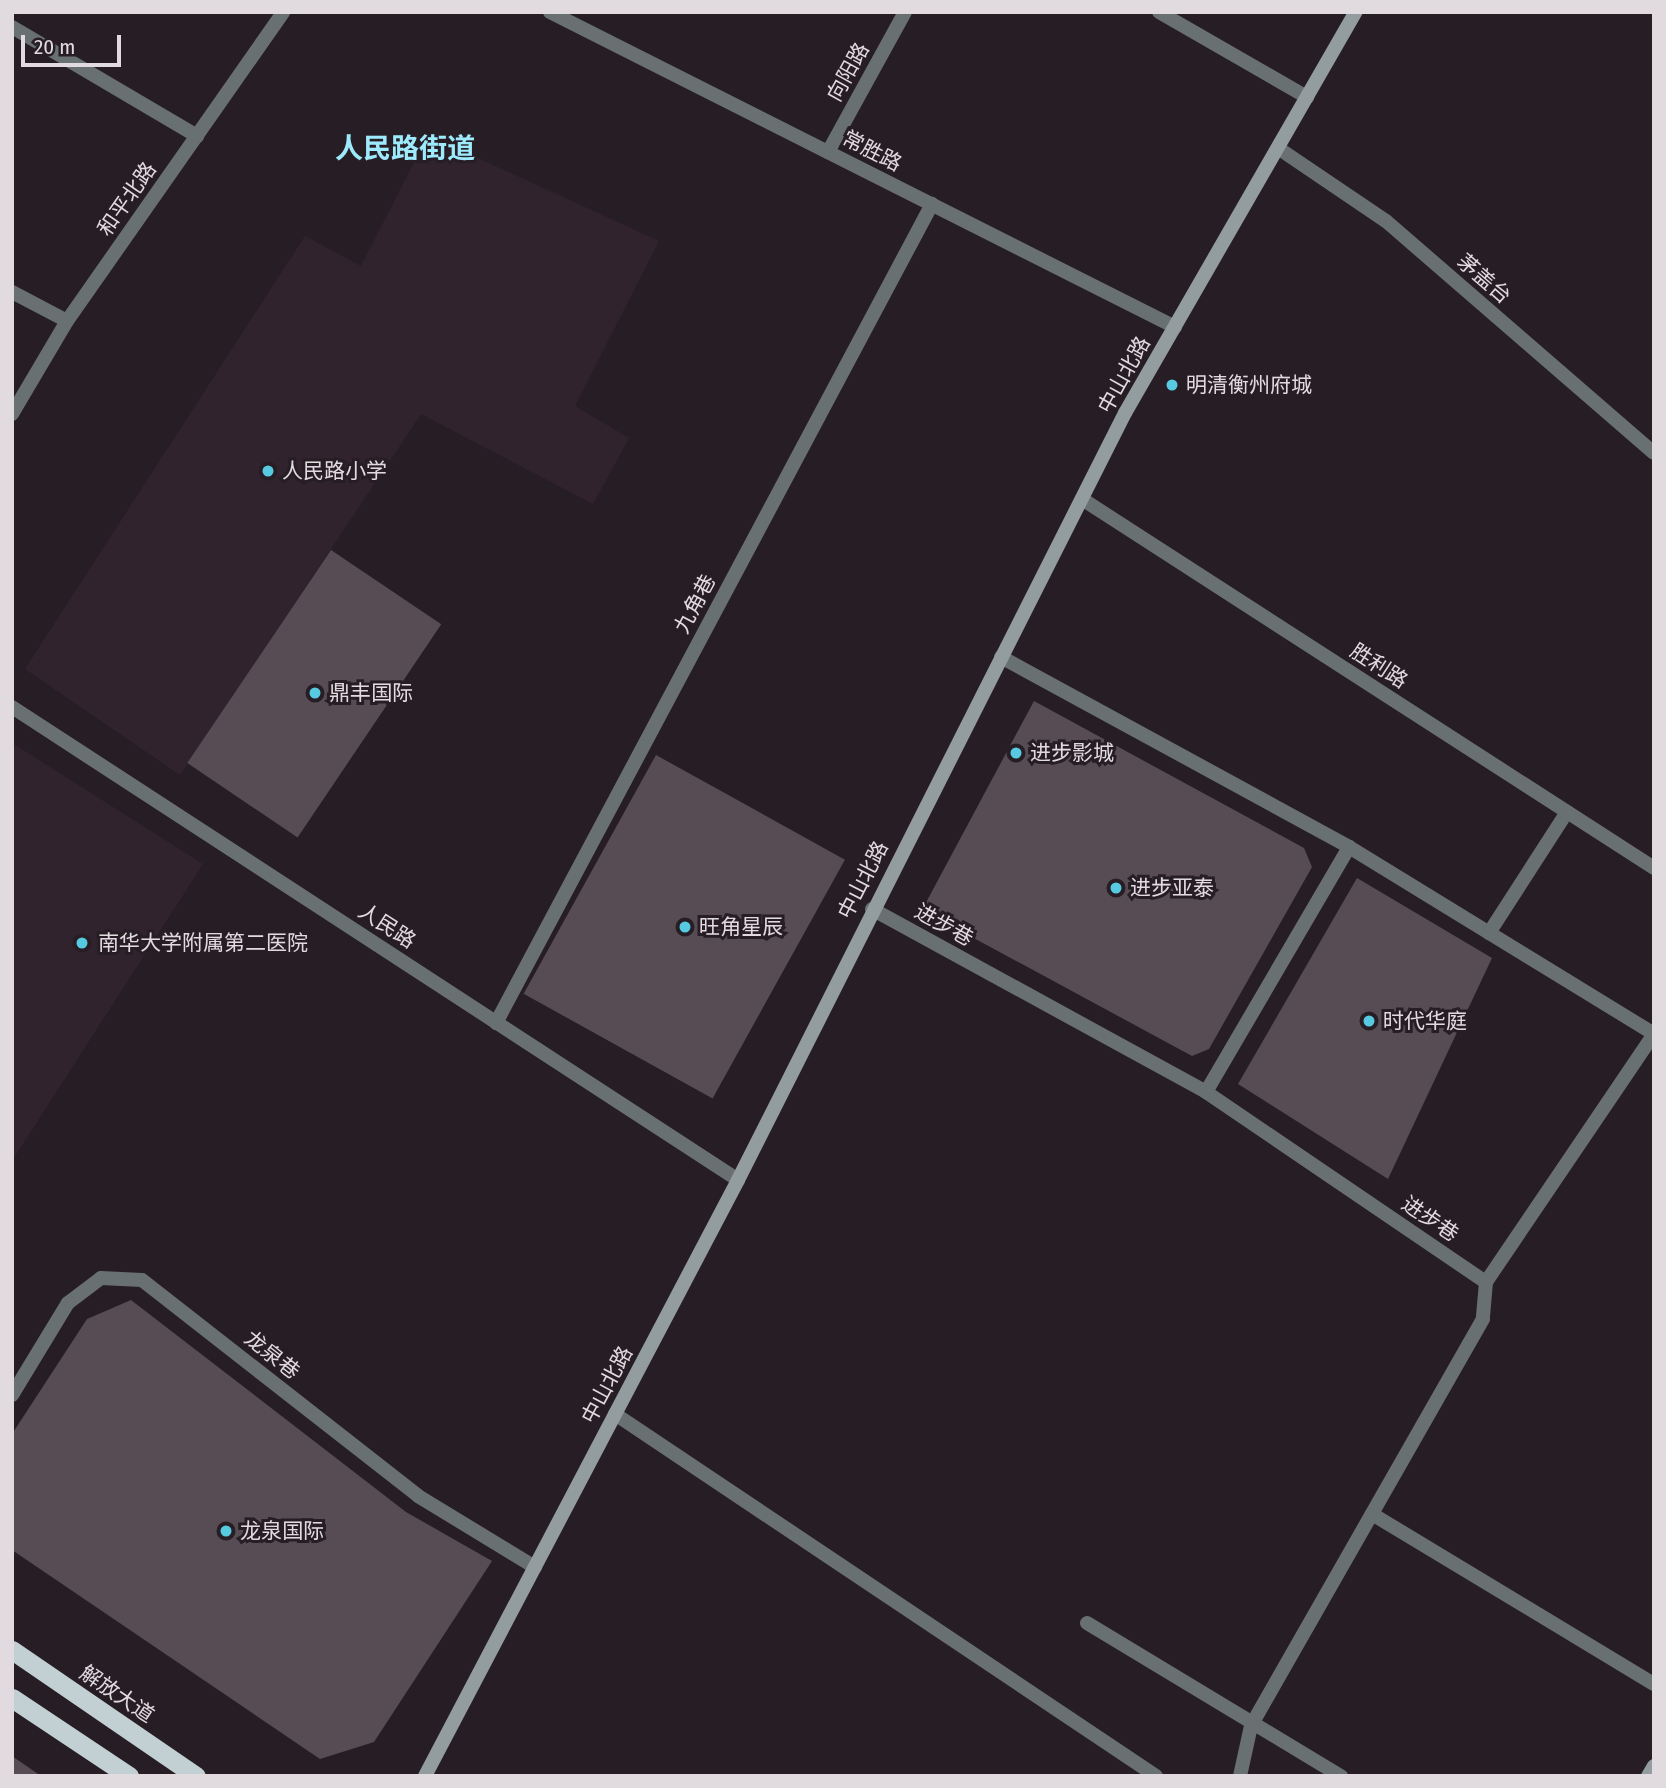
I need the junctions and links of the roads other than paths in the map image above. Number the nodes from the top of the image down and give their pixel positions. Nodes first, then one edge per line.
1 (283, 12) edge
2 (550, 12) edge
3 (905, 12) edge
4 (1159, 12) edge
5 (1356, 12) edge
6 (12, 27) edge
7 (1307, 97) junction
8 (197, 136) junction
9 (1278, 148) junction
10 (828, 152) junction
11 (932, 204) junction
12 (12, 292) edge
13 (67, 321) junction
14 (1175, 327) junction
15 (12, 414) edge
16 (1654, 453) edge
17 (1082, 499) junction
18 (1001, 657) junction
19 (12, 707) edge
20 (1567, 812) junction
21 (1349, 847) junction
22 (1654, 868) edge
23 (872, 909) junction
24 (1489, 933) junction
25 (496, 1023) junction
26 (1654, 1034) edge
27 (1206, 1092) junction
28 (738, 1180) junction
29 (1486, 1282) junction
30 (12, 1395) edge
31 (615, 1414) junction
32 (1372, 1514) junction
33 (535, 1567) junction
34 (1087, 1623) dead end
35 (12, 1650) edge
36 (1654, 1684) edge
37 (12, 1698) edge
38 (1251, 1726) junction
39 (1654, 1766) edge
40 (129, 1776) edge
41 (196, 1776) edge
42 (425, 1776) edge
43 (1156, 1776) edge
44 (1240, 1776) edge
45 (1341, 1776) edge
46 (1648, 1776) edge

1 - 8 street, 和平北路
2 - 10 street, 常胜路
3 - 10 street, 向阳路
4 - 7 street
5 - 7 main road, 中山北路
6 - 8 street
7 - 9 main road, 中山北路
8 - 13 street, 和平北路
9 - 14 main road, 中山北路
9 - 16 street, 茅盖台
10 - 11 street, 常胜路
11 - 14 street, 常胜路
11 - 25 street, 九角巷
12 - 13 street
13 - 15 street, 和平北路
14 - 17 main road, 中山北路
17 - 18 main road, 中山北路
17 - 20 street, 胜利路
18 - 21 street
18 - 23 main road, 中山北路
19 - 25 street, 人民路
20 - 22 street, 胜利路
20 - 24 street
21 - 24 street
21 - 27 street
23 - 27 street, 进步巷
23 - 28 main road, 中山北路
24 - 26 street
25 - 28 street, 人民路
26 - 29 street
27 - 29 street, 进步巷
28 - 31 main road, 中山北路
29 - 32 street
30 - 33 street, 龙泉巷
31 - 33 main road, 中山北路
31 - 43 street
32 - 36 street
32 - 38 street
33 - 42 main road, 中山北路
34 - 38 street
35 - 41 highway, 解放大道
37 - 40 highway
38 - 44 street
38 - 45 street
39 - 46 main road

